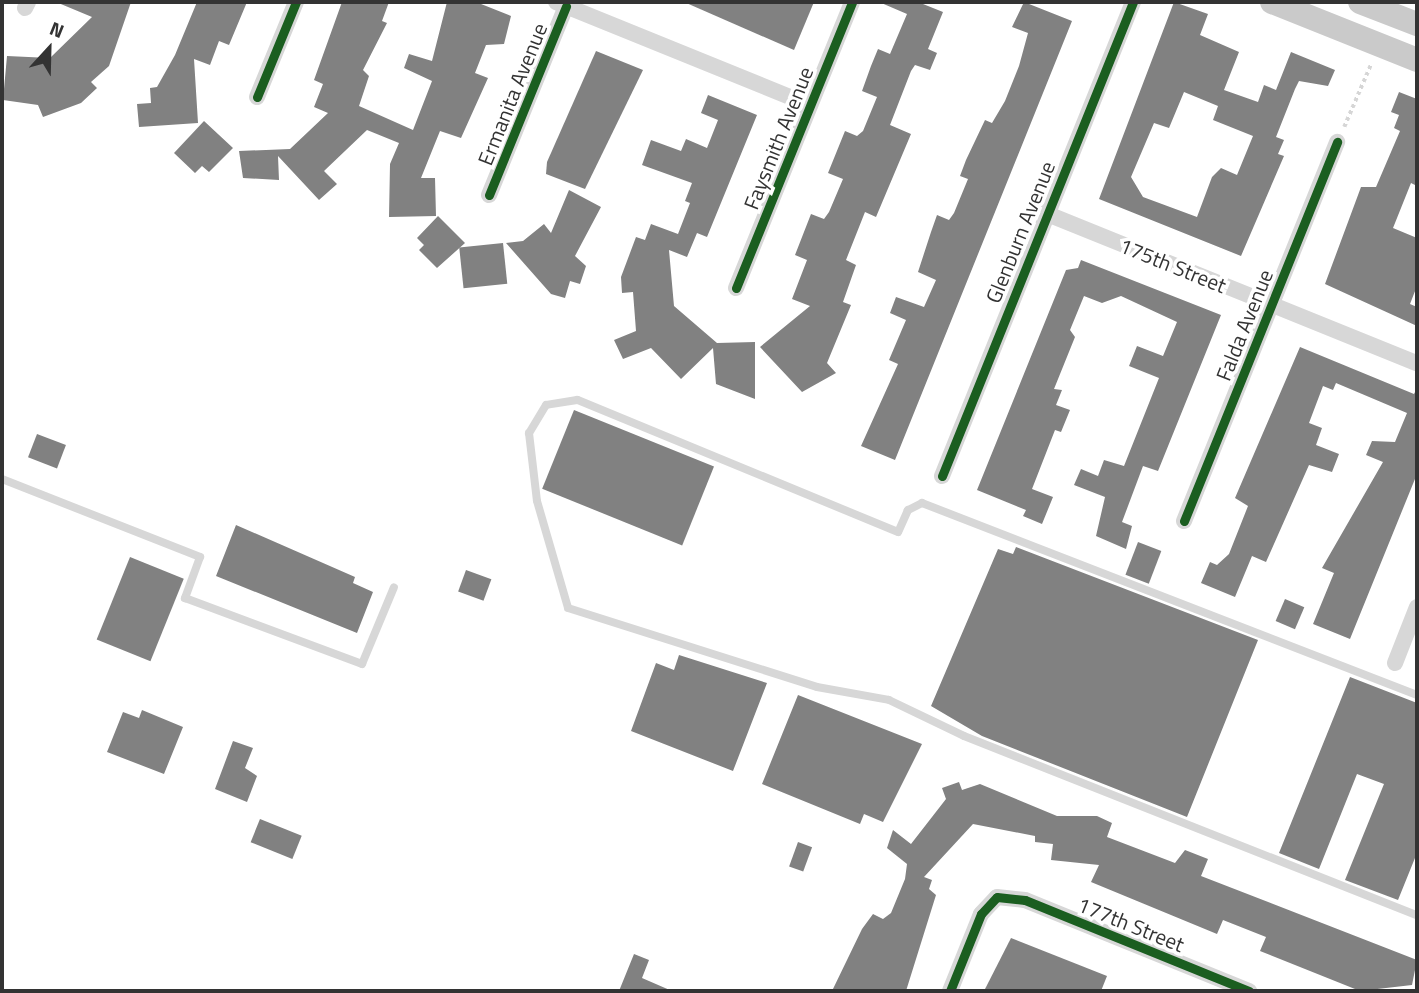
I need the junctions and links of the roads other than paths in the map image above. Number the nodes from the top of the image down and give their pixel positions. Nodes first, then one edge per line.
1 (296, 2) edge
2 (852, 2) edge
3 (1133, 2) edge
4 (1272, 2) edge
5 (1360, 2) edge
6 (561, 4) edge
7 (1395, 8) edge
8 (1417, 24) edge
9 (1417, 60) edge
10 (257, 97) dead end
11 (810, 105) junction
12 (1337, 142) road end
13 (489, 195) dead end
14 (1045, 214) junction
15 (736, 288) dead end
16 (1271, 304) junction
17 (1417, 363) edge
18 (942, 476) dead end
19 (2, 479) edge
20 (1184, 521) dead end
21 (394, 587) dead end
22 (1417, 607) edge
23 (1395, 663) dead end
24 (1417, 695) edge
25 (1417, 915) edge
26 (950, 991) edge
27 (1249, 991) edge

1 - 10 street
2 - 11 street, Faysmith Avenue
3 - 14 street, Glenburn Avenue
4 - 9 main road
5 - 7 main road
6 - 11 street
6 - 13 street, Ermanita Avenue
7 - 8 main road
11 - 15 street, Faysmith Avenue
12 - 16 street, Falda Avenue
14 - 16 street, 175th Street
14 - 18 street, Glenburn Avenue
16 - 17 street, 175th Street
16 - 20 street, Falda Avenue
19 - 21 lane
22 - 23 street
24 - 25 lane
26 - 27 street, 177th Street

